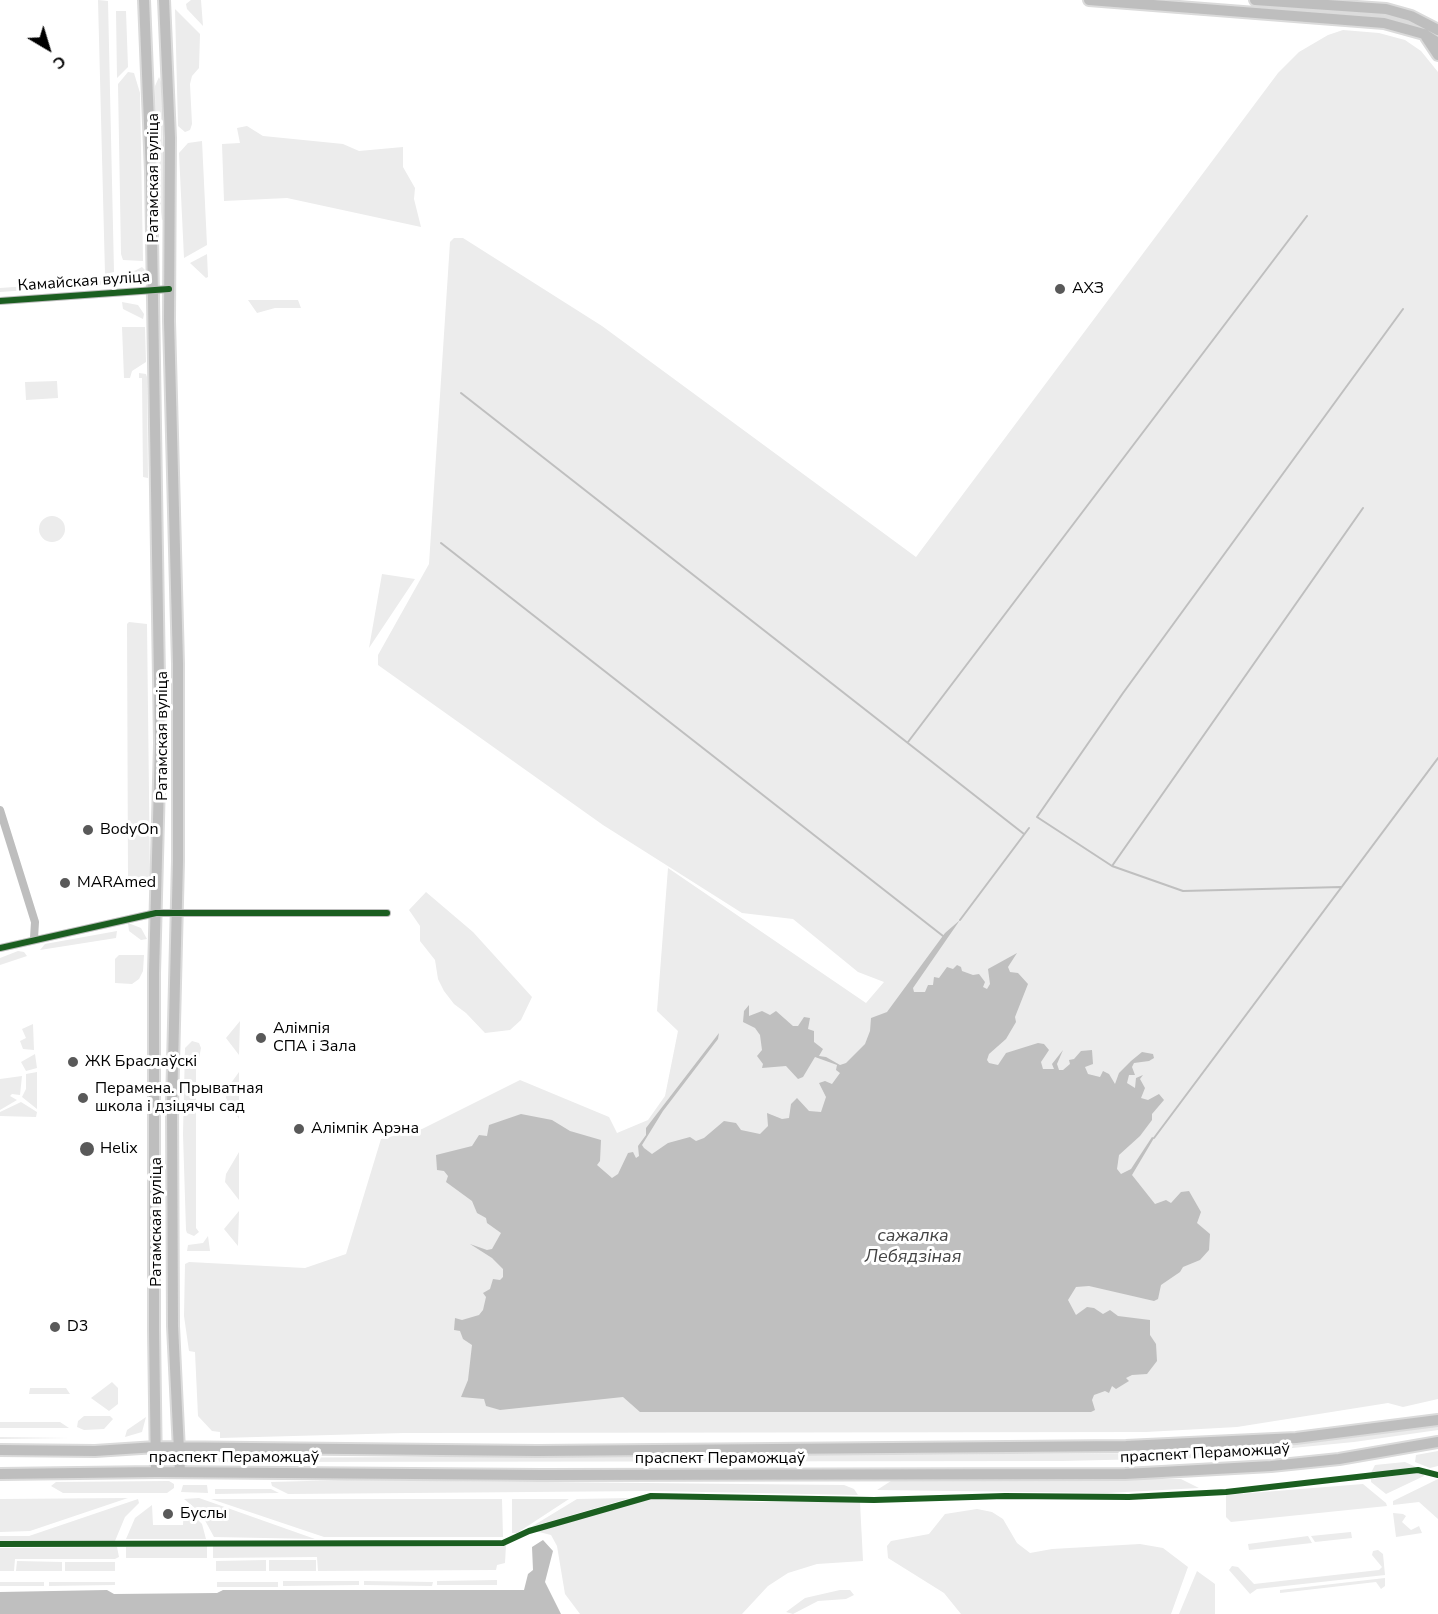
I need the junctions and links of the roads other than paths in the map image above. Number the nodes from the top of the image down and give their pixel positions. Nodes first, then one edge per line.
1 (144, 0) edge
2 (164, 0) edge
3 (1089, 0) edge
4 (1255, 0) edge
5 (1272, 1) edge
6 (1438, 30) edge
7 (1424, 34) junction
8 (1438, 43) edge
9 (1438, 54) edge
10 (169, 289) junction
11 (152, 290) junction
12 (0, 301) edge
13 (0, 810) edge
14 (156, 913) junction
15 (176, 913) junction
16 (387, 913) dead end
17 (34, 938) junction
18 (0, 948) edge
19 (1438, 1420) edge
20 (1438, 1442) edge
21 (156, 1447) junction
22 (179, 1447) junction
23 (0, 1450) edge
24 (156, 1472) junction
25 (180, 1472) junction
26 (0, 1474) edge

1 - 11 main road, Ратамская вуліца
2 - 10 main road, Ратамская вуліца
3 - 7 main road
4 - 5 main road
5 - 6 main road
7 - 8 main road
7 - 9 main road
10 - 11 street, Камайская вуліца
10 - 15 main road, Ратамская вуліца
11 - 12 street, Камайская вуліца
11 - 14 main road, Ратамская вуліца
13 - 17 street
14 - 15 street
14 - 17 street
14 - 21 main road, Ратамская вуліца
15 - 16 street
15 - 22 main road, Ратамская вуліца
17 - 18 street
19 - 22 main road, праспект Пераможцаў
20 - 25 main road, праспект Пераможцаў
21 - 22 main road, праспект Пераможцаў
21 - 23 main road, праспект Пераможцаў
21 - 24 main road, Ратамская вуліца
22 - 25 main road, Ратамская вуліца
24 - 25 main road, праспект Пераможцаў
24 - 26 main road, праспект Пераможцаў

